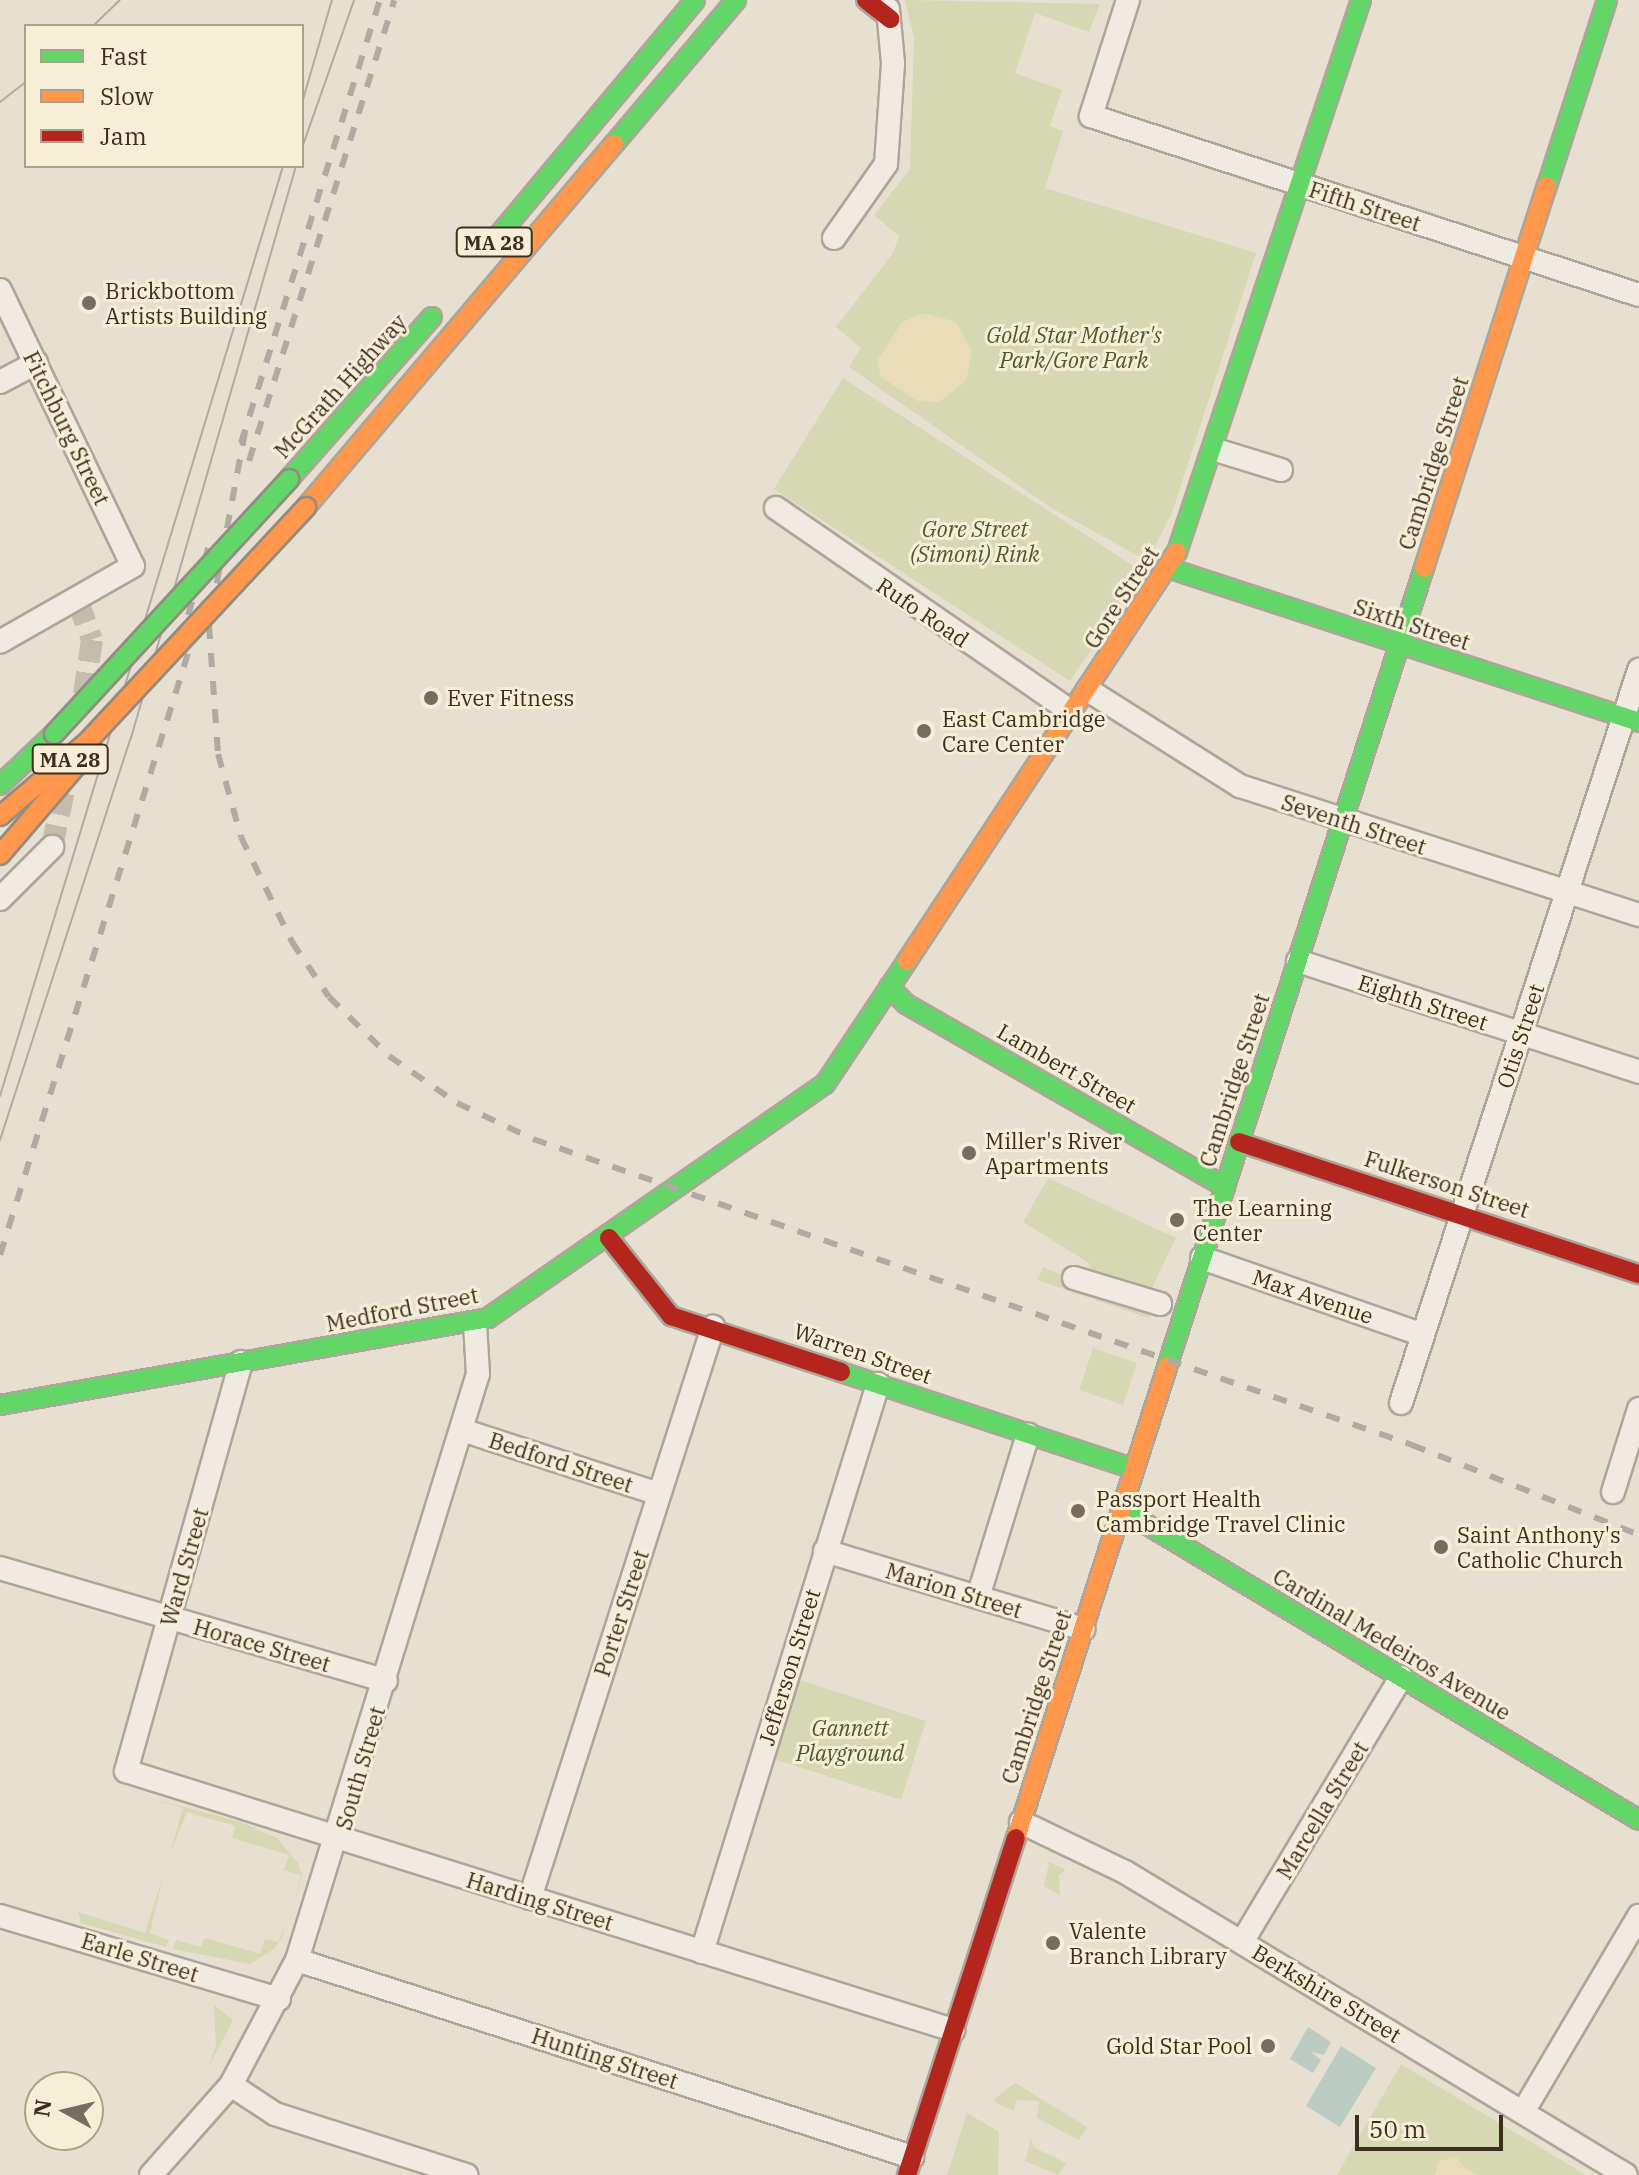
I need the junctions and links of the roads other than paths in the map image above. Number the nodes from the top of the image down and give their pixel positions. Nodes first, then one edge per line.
1 (695, 0) edge
2 (736, 0) edge
3 (866, 0) edge
4 (1128, 0) edge
5 (1607, 0) edge
6 (1358, 1) edge
7 (888, 10) edge
8 (1302, 186) junction
9 (834, 238) dead end
10 (487, 250) dead end
11 (1524, 258) junction
12 (0, 290) edge
13 (1639, 295) edge
14 (449, 296) dead end
15 (36, 363) junction
16 (0, 382) edge
17 (1216, 450) junction
18 (1281, 470) dead end
19 (776, 508) dead end
20 (1171, 569) junction
21 (0, 642) edge
22 (1399, 645) junction
23 (1639, 670) edge
24 (1088, 690) junction
25 (133, 694) junction
26 (1072, 712) junction
27 (1631, 720) edge
28 (0, 785) edge
29 (0, 816) edge
30 (1343, 821) junction
31 (52, 847) tunnel mouth
32 (0, 855) edge
33 (1567, 892) junction
34 (0, 899) edge
35 (1639, 915) edge
36 (1298, 961) junction
37 (889, 987) junction
38 (1521, 1033) junction
39 (1639, 1072) edge
40 (798, 1103) joint
41 (1239, 1142) junction
42 (1225, 1187) junction
43 (1462, 1213) junction
44 (609, 1238) junction
45 (1202, 1258) junction
46 (1639, 1274) edge
47 (1074, 1278) dead end
48 (1160, 1304) dead end
49 (475, 1323) junction
50 (713, 1327) junction
51 (1423, 1335) junction
52 (241, 1362) junction
53 (878, 1384) junction
54 (1401, 1403) dead end
55 (0, 1405) edge
56 (1639, 1409) edge
57 (462, 1430) junction
58 (1028, 1434) junction
59 (1134, 1469) junction
60 (1613, 1492) dead end
61 (659, 1494) junction
62 (1121, 1509) junction
63 (825, 1551) junction
64 (0, 1568) edge
65 (978, 1597) junction
66 (169, 1618) junction
67 (1083, 1629) junction
68 (1401, 1677) junction
69 (386, 1681) junction
70 (126, 1771) joint
71 (1639, 1820) edge
72 (1021, 1822) junction
73 (340, 1839) junction
74 (530, 1898) junction
75 (0, 1916) edge
76 (1639, 1916) edge
77 (1242, 1942) junction
78 (702, 1952) junction
79 (297, 1960) junction
80 (279, 1999) junction
81 (953, 2030) junction
82 (231, 2085) junction
83 (1523, 2112) junction
84 (910, 2166) edge
85 (151, 2175) edge
86 (466, 2175) edge
87 (1626, 2175) edge

1 - 10 main road, MA 28
2 - 25 main road, MA 28, bridge
3 - 7 main road
4 - 8 street, Fifth Street
5 - 11 main road, Cambridge Street
6 - 8 main road, Gore Street
7 - 9 street
8 - 11 street, Fifth Street
8 - 17 main road, Gore Street
11 - 13 street, Fifth Street
11 - 22 main road, Cambridge Street
12 - 15 street, Fitchburg Street
14 - 28 main road, McGrath Highway / MA 28, bridge
15 - 16 street
15 - 21 street, Fitchburg Street
17 - 18 street
17 - 20 main road, Gore Street
19 - 26 street, Rufo Road
20 - 22 main road, Sixth Street
20 - 24 main road, Gore Street
22 - 27 main road, Sixth Street
22 - 30 main road, Cambridge Street
23 - 27 street, Otis Street
24 - 26 main road, Gore Street
24 - 30 street, Seventh Street
25 - 29 main road, MA 28, bridge
25 - 32 main road, bridge
26 - 37 main road, Gore Street
27 - 33 street, Otis Street
30 - 33 street, Seventh Street
30 - 36 main road, Cambridge Street
31 - 34 street
33 - 35 street, Seventh Street
33 - 38 street, Otis Street
36 - 38 street, Eighth Street
36 - 41 main road, Cambridge Street
37 - 40 main road, Gore Street
37 - 42 main road, Lambert Street
38 - 39 street, Eighth Street
38 - 43 street, Otis Street
40 - 44 main road, Medford Street
41 - 42 main road, Cambridge Street
41 - 43 main road, Fulkerson Street
42 - 45 main road, Cambridge Street
43 - 46 main road, Fulkerson Street
43 - 51 street, Otis Street
44 - 49 main road, Medford Street
44 - 50 main road, Warren Street
45 - 51 street, Max Avenue
45 - 59 main road, Cambridge Street
47 - 48 street
49 - 52 main road, Medford Street
49 - 57 street, South Street
50 - 53 main road, Warren Street
50 - 61 street, Porter Street
51 - 54 street, Otis Street
52 - 55 main road, Medford Street
52 - 66 street, Ward Street
53 - 58 main road, Warren Street
53 - 63 street, Jefferson Street
56 - 60 street
57 - 61 street, Bedford Street
57 - 69 street, South Street
58 - 59 main road, Warren Street
58 - 65 street
59 - 62 main road, Cambridge Street
61 - 74 street, Porter Street
62 - 67 main road, Cambridge Street
62 - 68 main road, Cardinal Medeiros Avenue
63 - 65 street, Marion Street
63 - 78 street, Jefferson Street
64 - 66 street, Horace Street
65 - 67 street, Marion Street
66 - 69 street, Horace Street
66 - 70 street, Ward Street
67 - 72 main road, Cambridge Street
68 - 71 main road, Cardinal Medeiros Avenue
68 - 77 street, Marcella Street
69 - 73 street, South Street
70 - 73 street, Harding Street
72 - 77 street, Berkshire Street
72 - 81 main road, Cambridge Street
73 - 74 street, Harding Street
73 - 79 street, South Street
74 - 78 street, Harding Street
75 - 80 street, Earle Street
76 - 83 street
77 - 83 street, Berkshire Street
78 - 81 street, Harding Street
79 - 80 street, South Street
79 - 84 street, Hunting Street
80 - 82 street, South Street
81 - 84 main road, Cambridge Street
82 - 85 street, South Street
82 - 86 street
83 - 87 street, Berkshire Street

